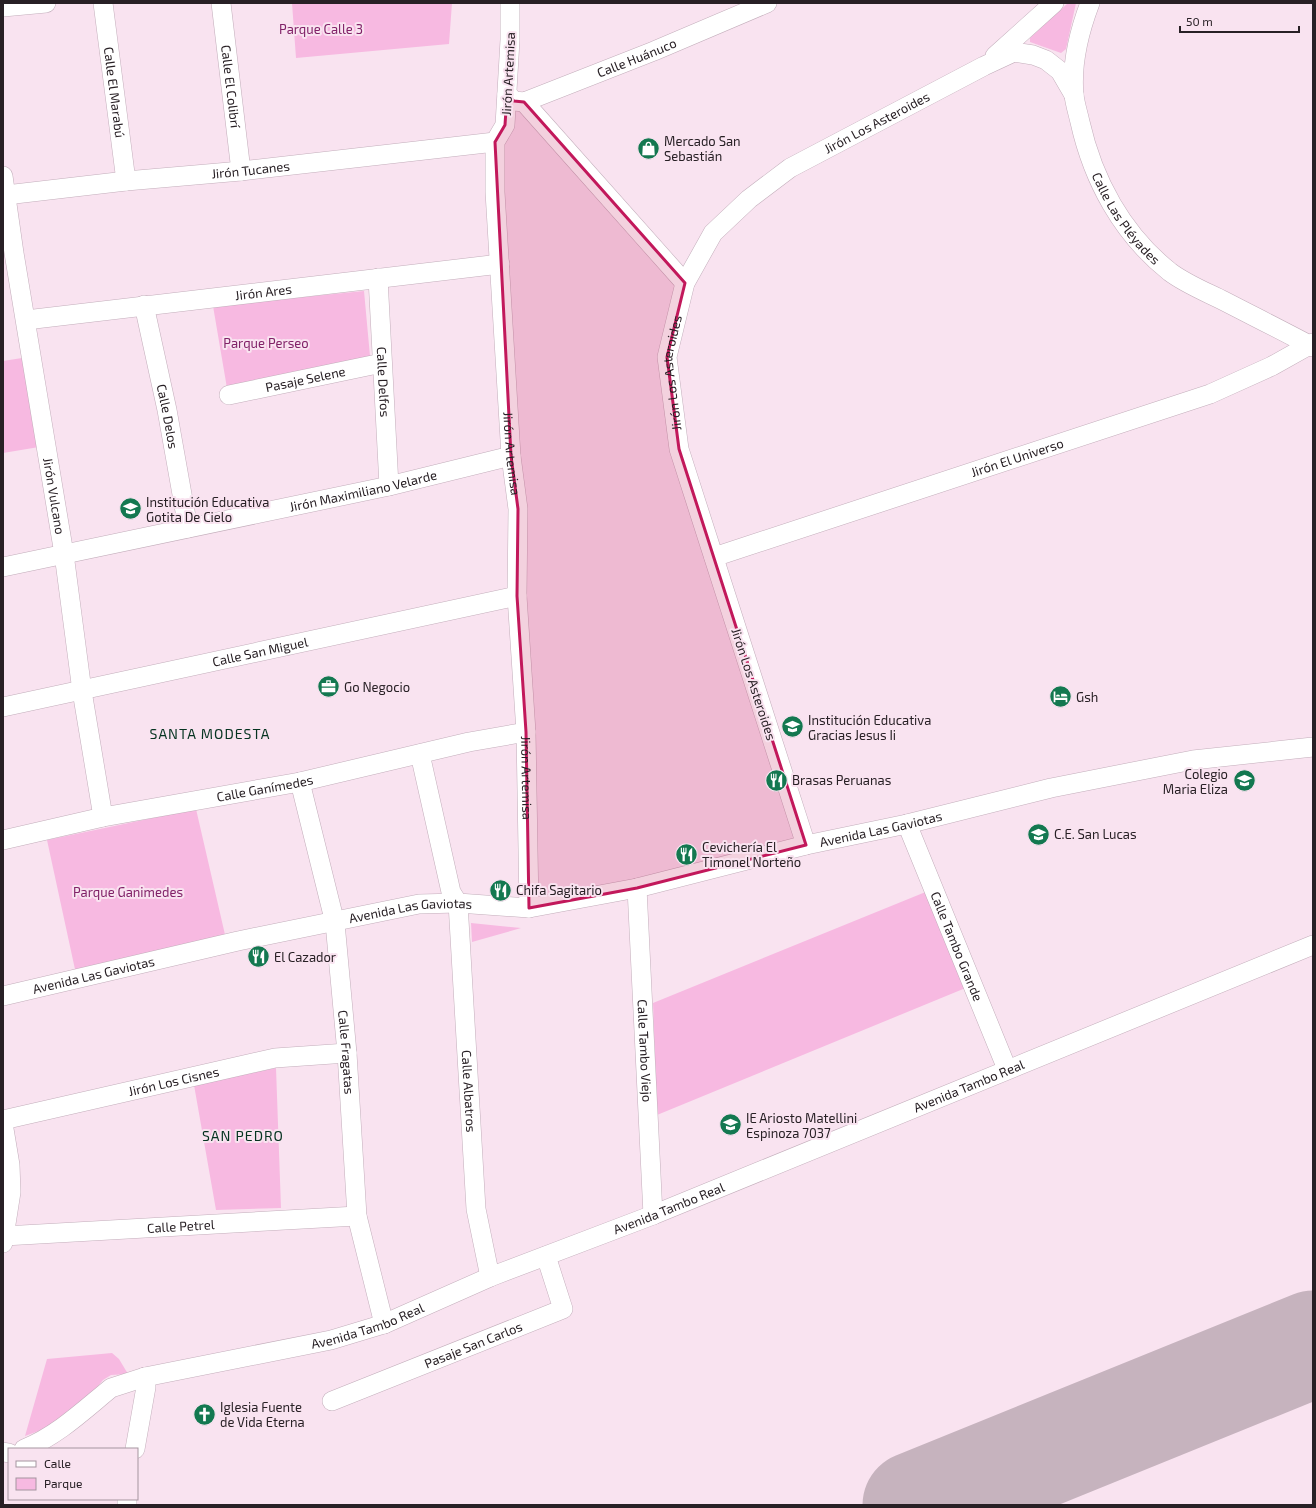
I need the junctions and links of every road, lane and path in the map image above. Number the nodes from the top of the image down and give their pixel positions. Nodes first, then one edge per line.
1 (46, 3) edge
2 (103, 3) edge
3 (221, 3) edge
4 (510, 3) edge
5 (767, 3) edge
6 (1054, 3) edge
7 (1090, 3) edge
8 (3, 7) edge
9 (984, 66) junction
10 (507, 94) junction
11 (1074, 95) junction
12 (524, 102) junction
13 (495, 142) junction
14 (241, 171) junction
15 (3, 176) edge
16 (126, 181) junction
17 (6, 195) junction
18 (8, 254) edge
19 (500, 264) junction
20 (378, 278) junction
21 (685, 283) junction
22 (144, 305) junction
23 (26, 320) junction
24 (1312, 345) edge
25 (382, 363) junction
26 (229, 395) dead end
27 (511, 456) junction
28 (388, 486) junction
29 (188, 528) junction
30 (64, 554) junction
31 (714, 557) junction
32 (3, 567) edge
33 (517, 596) junction
34 (82, 691) junction
35 (3, 707) edge
36 (526, 732) junction
37 (1313, 747) edge
38 (420, 754) junction
39 (300, 782) junction
40 (103, 817) junction
41 (907, 824) junction
42 (3, 840) edge
43 (806, 845) junction
44 (637, 888) junction
45 (458, 904) junction
46 (529, 908) junction
47 (334, 923) junction
48 (1313, 945) edge
49 (3, 996) edge
50 (347, 1053) junction
51 (1007, 1069) junction
52 (3, 1120) edge
53 (3, 1123) edge
54 (653, 1215) junction
55 (356, 1216) junction
56 (4, 1240) edge
57 (546, 1256) junction
58 (490, 1277) junction
59 (384, 1324) junction
60 (145, 1377) junction
61 (332, 1401) dead end
62 (26, 1448) edge
63 (135, 1448) edge

1 - 8 street
2 - 16 street, Calle El Marabú
3 - 14 street, Calle El Colibrí
4 - 10 street, Jirón Artemisa
5 - 12 street, Calle Huánuco
6 - 9 street
7 - 11 street, Calle Las Pléyades
9 - 11 street
9 - 21 street, Jirón Los Asteroides
10 - 12 street
10 - 13 street, Jirón Artemisa
11 - 24 street, Calle Las Pléyades
12 - 21 street
13 - 14 street, Jirón Tucanes
13 - 19 street, Jirón Artemisa
14 - 16 street, Jirón Tucanes
15 - 17 street, Jirón Vulcano
16 - 17 street, Jirón Tucanes
17 - 18 street, Jirón Vulcano
18 - 23 street, Jirón Vulcano
19 - 20 street, Jirón Ares
19 - 27 street, Jirón Artemisa
20 - 22 street, Jirón Ares
20 - 25 street, Calle Delfos
21 - 31 street, Jirón Los Asteroides
22 - 23 street, Jirón Ares
22 - 29 street, Calle Delos
23 - 30 street, Jirón Vulcano
24 - 31 street, Jirón El Universo
25 - 26 street, Pasaje Selene
25 - 28 street, Calle Delfos
27 - 28 street, Jirón Maximiliano Velarde
27 - 33 street, Jirón Artemisa
28 - 29 street, Jirón Maximiliano Velarde
29 - 30 street, Jirón Maximiliano Velarde
30 - 32 street, Jirón Maximiliano Velarde
30 - 34 street, Jirón Vulcano
31 - 43 street, Jirón Los Asteroides
33 - 34 street, Calle San Miguel
33 - 36 street, Jirón Artemisa
34 - 35 street, Calle San Miguel
34 - 40 street, Jirón Vulcano
36 - 38 street, Calle Ganímedes
36 - 46 street, Jirón Artemisa
37 - 41 street, Avenida Las Gaviotas
38 - 39 street, Calle Ganímedes
38 - 45 street, Calle Albatros
39 - 40 street, Calle Ganímedes
39 - 47 street, Calle Fragatas
40 - 42 street, Calle Ganímedes
41 - 43 street, Avenida Las Gaviotas
41 - 51 street, Calle Tambo Grande
43 - 44 street, Avenida Las Gaviotas
44 - 46 street, Avenida Las Gaviotas
44 - 54 street, Calle Tambo Viejo
45 - 46 street, Avenida Las Gaviotas
45 - 47 street, Avenida Las Gaviotas
45 - 58 street, Calle Albatros
47 - 49 street, Avenida Las Gaviotas
47 - 50 street, Calle Fragatas
48 - 51 street, Avenida Tambo Real
50 - 52 street, Jirón Los Cisnes
50 - 55 street, Calle Fragatas
51 - 54 street, Avenida Tambo Real
53 - 56 street
54 - 57 street, Avenida Tambo Real
55 - 56 street, Calle Petrel
55 - 59 street, Calle Fragatas
57 - 58 street, Avenida Tambo Real
57 - 61 street, Pasaje San Carlos
58 - 59 street, Avenida Tambo Real
59 - 60 street, Avenida Tambo Real
60 - 62 street, Avenida Tambo Real
60 - 63 street

